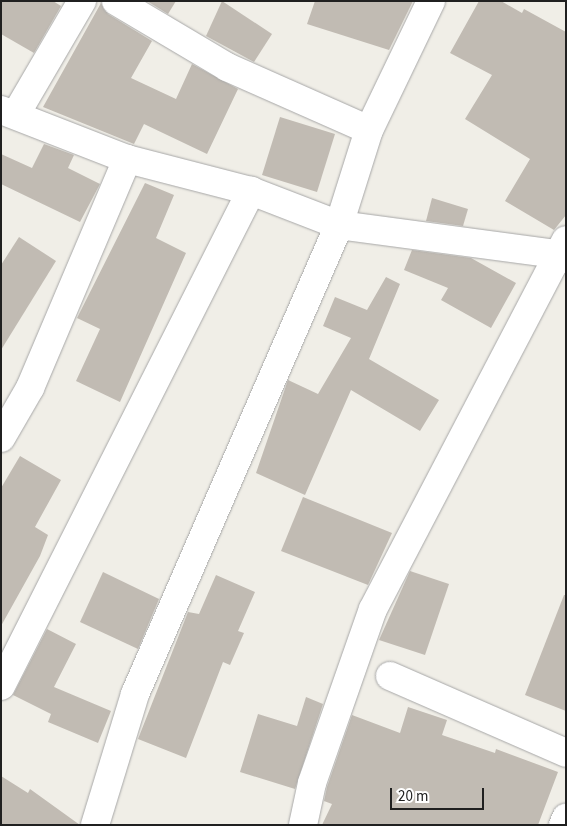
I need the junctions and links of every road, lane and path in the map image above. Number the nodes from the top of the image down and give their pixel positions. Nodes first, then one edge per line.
1 (82, 1) edge
2 (116, 1) edge
3 (431, 1) edge
4 (9, 112) edge
5 (368, 130) junction
6 (127, 159) junction
7 (251, 191) junction
8 (339, 225) junction
9 (563, 251) edge
10 (1, 438) edge
11 (390, 676) dead end
12 (1, 686) edge
13 (566, 753) edge
14 (566, 818) edge
15 (95, 825) edge
16 (303, 825) edge
17 (563, 825) edge

1 - 4 street
2 - 5 street
3 - 5 street
4 - 6 street
5 - 8 street
6 - 7 street
6 - 10 street
7 - 8 street
7 - 12 street
8 - 9 street
8 - 15 street
9 - 16 street
11 - 13 street
14 - 17 street

